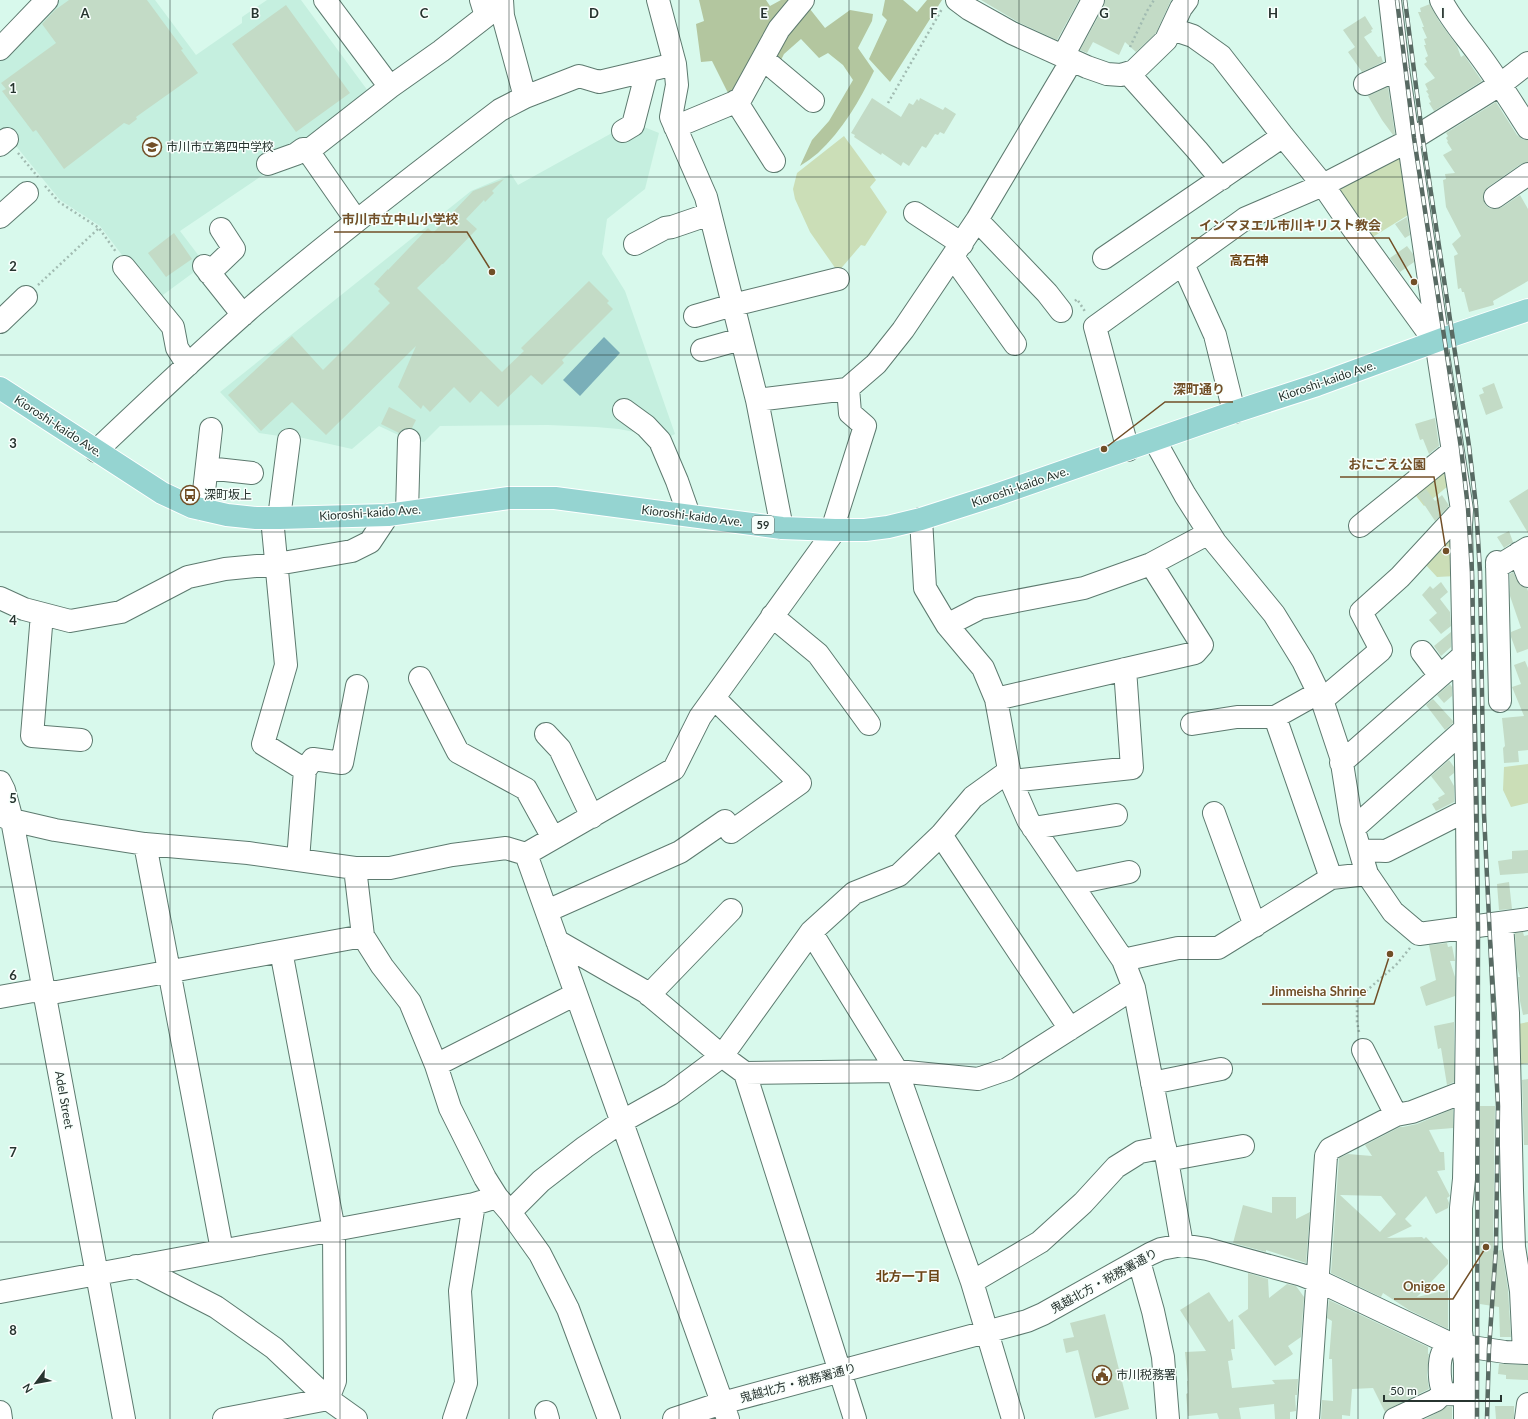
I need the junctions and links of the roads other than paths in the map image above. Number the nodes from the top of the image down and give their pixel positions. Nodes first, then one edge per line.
1 (325, 0) edge
2 (481, 0) edge
3 (502, 0) edge
4 (658, 0) edge
5 (803, 0) edge
6 (1092, 0) edge
7 (1187, 0) edge
8 (1390, 0) edge
9 (1441, 0) edge
10 (39, 3) edge
11 (961, 4) edge
12 (1172, 29) junction
13 (0, 49) edge
14 (1067, 58) junction
15 (763, 59) junction
16 (1528, 63) edge
17 (675, 64) junction
18 (1398, 69) junction
19 (647, 71) junction
20 (1128, 73) junction
21 (1365, 84) dead end
22 (1501, 84) junction
23 (390, 87) junction
24 (525, 97) junction
25 (736, 101) junction
26 (813, 101) dead end
27 (675, 127) junction
28 (1528, 128) edge
29 (623, 131) dead end
30 (1283, 136) junction
31 (1409, 141) junction
32 (310, 149) junction
33 (774, 161) dead end
34 (268, 164) dead end
35 (1528, 174) edge
36 (1221, 179) junction
37 (1323, 185) junction
38 (27, 193) dead end
39 (1495, 197) dead end
40 (916, 213) dead end
41 (710, 214) junction
42 (0, 218) edge
43 (356, 220) junction
44 (977, 220) junction
45 (221, 229) dead end
46 (635, 244) dead end
47 (957, 250) junction
48 (1104, 258) dead end
49 (1182, 264) junction
50 (124, 267) road end
51 (838, 279) dead end
52 (26, 297) road end
53 (733, 305) junction
54 (1528, 310) edge
55 (1061, 311) dead end
56 (243, 316) junction
57 (695, 316) dead end
58 (0, 322) edge
59 (741, 339) junction
60 (1435, 342) junction
61 (1015, 344) dead end
62 (702, 350) dead end
63 (188, 365) junction
64 (0, 388) edge
65 (848, 388) junction
66 (757, 400) junction
67 (624, 410) dead end
68 (1234, 412) junction
69 (212, 429) dead end
70 (289, 440) dead end
71 (409, 440) dead end
72 (1155, 441) junction
73 (1128, 450) junction
74 (96, 451) junction
75 (1453, 451) junction
76 (207, 468) junction
77 (252, 473) dead end
78 (202, 509) junction
79 (1462, 510) junction
80 (398, 514) junction
81 (689, 515) junction
82 (275, 518) junction
83 (921, 519) junction
84 (1360, 526) dead end
85 (782, 528) junction
86 (833, 530) junction
87 (1209, 533) junction
88 (1524, 551) edge
89 (277, 564) junction
90 (1151, 564) junction
91 (1528, 576) edge
92 (0, 598) edge
93 (42, 614) junction
94 (772, 616) junction
95 (947, 625) junction
96 (1422, 652) dead end
97 (1464, 655) junction
98 (1125, 669) junction
99 (1440, 676) junction
100 (420, 678) dead end
101 (357, 686) dead end
102 (1320, 697) junction
103 (714, 698) junction
104 (996, 699) junction
105 (1500, 701) dead end
106 (1275, 716) junction
107 (869, 724) dead end
108 (1192, 724) dead end
109 (1465, 729) junction
110 (546, 734) dead end
111 (81, 740) dead end
112 (1342, 763) junction
113 (305, 770) junction
114 (1010, 776) junction
115 (0, 782) edge
116 (1467, 810) junction
117 (1214, 813) dead end
118 (1116, 815) dead end
119 (592, 817) junction
120 (6, 818) edge
121 (1033, 828) junction
122 (1354, 828) junction
123 (941, 835) junction
124 (553, 838) junction
125 (145, 844) junction
126 (1360, 850) junction
127 (526, 854) junction
128 (298, 860) junction
129 (355, 868) junction
130 (1129, 872) dead end
131 (1368, 874) junction
132 (1331, 878) junction
133 (1072, 884) junction
134 (731, 910) dead end
135 (547, 911) junction
136 (1528, 919) edge
137 (1502, 924) junction
138 (1255, 926) junction
139 (1468, 928) junction
140 (811, 932) junction
141 (363, 936) junction
142 (557, 941) junction
143 (281, 951) junction
144 (1123, 960) junction
145 (168, 972) junction
146 (1134, 988) junction
147 (44, 992) junction
148 (576, 994) junction
149 (649, 995) junction
150 (0, 997) edge
151 (1070, 1029) junction
152 (1363, 1050) road end
153 (722, 1056) junction
154 (436, 1065) junction
155 (1221, 1068) dead end
156 (1518, 1068) edge
157 (897, 1071) junction
158 (745, 1073) junction
159 (1152, 1083) junction
160 (1466, 1091) junction
161 (1396, 1115) junction
162 (621, 1122) junction
163 (1243, 1146) dead end
164 (1166, 1153) junction
165 (474, 1204) junction
166 (503, 1204) junction
167 (334, 1230) junction
168 (1182, 1245) junction
169 (222, 1250) junction
170 (1139, 1261) junction
171 (136, 1266) junction
172 (96, 1274) junction
173 (1317, 1280) junction
174 (972, 1282) junction
175 (0, 1292) edge
176 (988, 1331) junction
177 (1457, 1345) junction
178 (1526, 1353) edge
179 (839, 1373) junction
180 (1444, 1392) junction
181 (1465, 1392) junction
182 (328, 1398) junction
183 (1528, 1404) edge
184 (725, 1411) edge
185 (0, 1412) edge
186 (1, 1419) edge
187 (124, 1419) edge
188 (224, 1419) edge
189 (356, 1419) edge
190 (454, 1419) edge
191 (609, 1419) edge
192 (674, 1419) edge
193 (854, 1419) edge
194 (1014, 1419) edge
195 (1168, 1419) edge
196 (1308, 1419) edge
197 (1395, 1419) edge
198 (1465, 1419) edge
199 (1526, 1419) edge

1 - 23 street
2 - 23 street
3 - 24 street
4 - 17 street
5 - 15 street
6 - 14 street
7 - 12 street
8 - 18 street
9 - 22 street
10 - 13 street
11 - 14 street
12 - 20 street
12 - 30 street
14 - 20 street
14 - 44 street
15 - 25 street
15 - 26 street
16 - 22 street
17 - 19 street
17 - 27 street
18 - 21 street
18 - 31 street
19 - 24 street
19 - 29 street
20 - 36 street
22 - 28 street
22 - 31 street
23 - 32 street
24 - 43 street
25 - 27 street
25 - 33 street
27 - 41 street
30 - 36 street
30 - 37 street
31 - 37 street
31 - 60 street
32 - 34 street
32 - 43 street
35 - 39 street
36 - 48 street
37 - 49 street
37 - 60 street
38 - 42 street
40 - 47 street
41 - 46 street
41 - 53 street
43 - 56 street
44 - 47 street
44 - 55 street
45 - 56 street
47 - 61 street
47 - 65 street
49 - 68 street
49 - 73 street
50 - 63 street
51 - 53 street
52 - 58 street
53 - 57 street
53 - 59 street
54 - 60 main road, Kioroshi-kaido Ave. / 59
56 - 63 street
59 - 62 street
59 - 66 street
60 - 68 main road, Kioroshi-kaido Ave. / 59
60 - 75 street
63 - 74 street
64 - 74 main road, Kioroshi-kaido Ave. / 59
65 - 66 street
65 - 86 street
66 - 85 street
67 - 81 street
68 - 72 main road, Kioroshi-kaido Ave. / 59
69 - 76 street
70 - 82 street
71 - 80 street
72 - 73 main road, Kioroshi-kaido Ave. / 59
72 - 87 street
73 - 83 main road, Kioroshi-kaido Ave. / 59
74 - 78 main road, Kioroshi-kaido Ave. / 59
75 - 79 street
75 - 84 street
76 - 77 street
76 - 78 street
78 - 82 main road, Kioroshi-kaido Ave. / 59
79 - 97 street
79 - 102 street
80 - 81 main road, Kioroshi-kaido Ave. / 59
80 - 82 main road, Kioroshi-kaido Ave. / 59
80 - 89 street
81 - 85 main road, Kioroshi-kaido Ave. / 59
82 - 89 street
83 - 86 main road, Kioroshi-kaido Ave. / 59
83 - 95 street
85 - 86 main road, Kioroshi-kaido Ave. / 59
86 - 94 street
87 - 90 street
87 - 102 street
88 - 91 street
88 - 105 street
89 - 93 street
89 - 113 street
90 - 95 street
90 - 98 street
92 - 93 street
93 - 111 street
94 - 103 street
94 - 107 street
95 - 104 street
96 - 99 street
97 - 99 street
97 - 109 street
98 - 104 street
98 - 114 street
99 - 112 street
100 - 124 street
101 - 113 street
102 - 106 street
102 - 112 street
103 - 119 street
103 - 135 street
104 - 114 street
106 - 108 street
106 - 132 street
109 - 116 street
109 - 122 street
110 - 119 street
112 - 122 street
113 - 128 street
114 - 121 street
114 - 123 street
115 - 120 street, Adel Street
116 - 126 street
116 - 139 street
117 - 138 street
118 - 121 street
119 - 124 street
120 - 125 street
120 - 147 street, Adel Street
121 - 133 street
122 - 126 street
123 - 140 street
123 - 151 street
124 - 127 street
125 - 128 street
125 - 145 street
126 - 131 street
127 - 129 street
127 - 135 street
128 - 129 street
129 - 141 street
130 - 133 street
131 - 132 street
131 - 139 street
132 - 138 street
133 - 144 street
134 - 149 street
135 - 142 street
136 - 137 street
137 - 139 street
137 - 156 street
138 - 144 street
139 - 160 street
140 - 153 street
140 - 157 street
141 - 143 street
141 - 154 street
142 - 148 street
142 - 149 street
143 - 145 street
143 - 167 street
144 - 146 street
145 - 147 street
145 - 169 street
146 - 151 street
146 - 159 street
147 - 150 street
147 - 172 street, Adel Street
148 - 154 street
148 - 162 street
149 - 153 street
151 - 157 street
152 - 161 street
153 - 158 street
153 - 162 street
154 - 166 street
155 - 159 street
156 - 178 street
157 - 158 street
157 - 174 street
158 - 179 street
159 - 164 street
160 - 161 street
160 - 177 street
161 - 173 street
162 - 166 street
162 - 184 street
163 - 164 street
164 - 168 street
164 - 174 street
165 - 166 street
165 - 167 street
165 - 190 street
166 - 191 street
167 - 169 street
167 - 182 street
168 - 170 street, 鬼越北方・税務署通り
168 - 173 street, 鬼越北方・税務署通り
169 - 171 street
170 - 176 street, 鬼越北方・税務署通り
170 - 195 street
171 - 172 street
171 - 182 street
172 - 175 street
172 - 187 street, Adel Street
173 - 177 street, 鬼越北方・税務署通り
173 - 196 street
174 - 176 street
176 - 179 street, 鬼越北方・税務署通り
176 - 194 street
177 - 178 street, 鬼越北方・税務署通り
177 - 180 street
177 - 181 street
179 - 184 street, 鬼越北方・税務署通り
179 - 193 street
180 - 181 street
180 - 197 street
181 - 198 street
182 - 188 street
182 - 189 street
183 - 199 street
184 - 192 street, 鬼越北方・税務署通り
185 - 186 street

